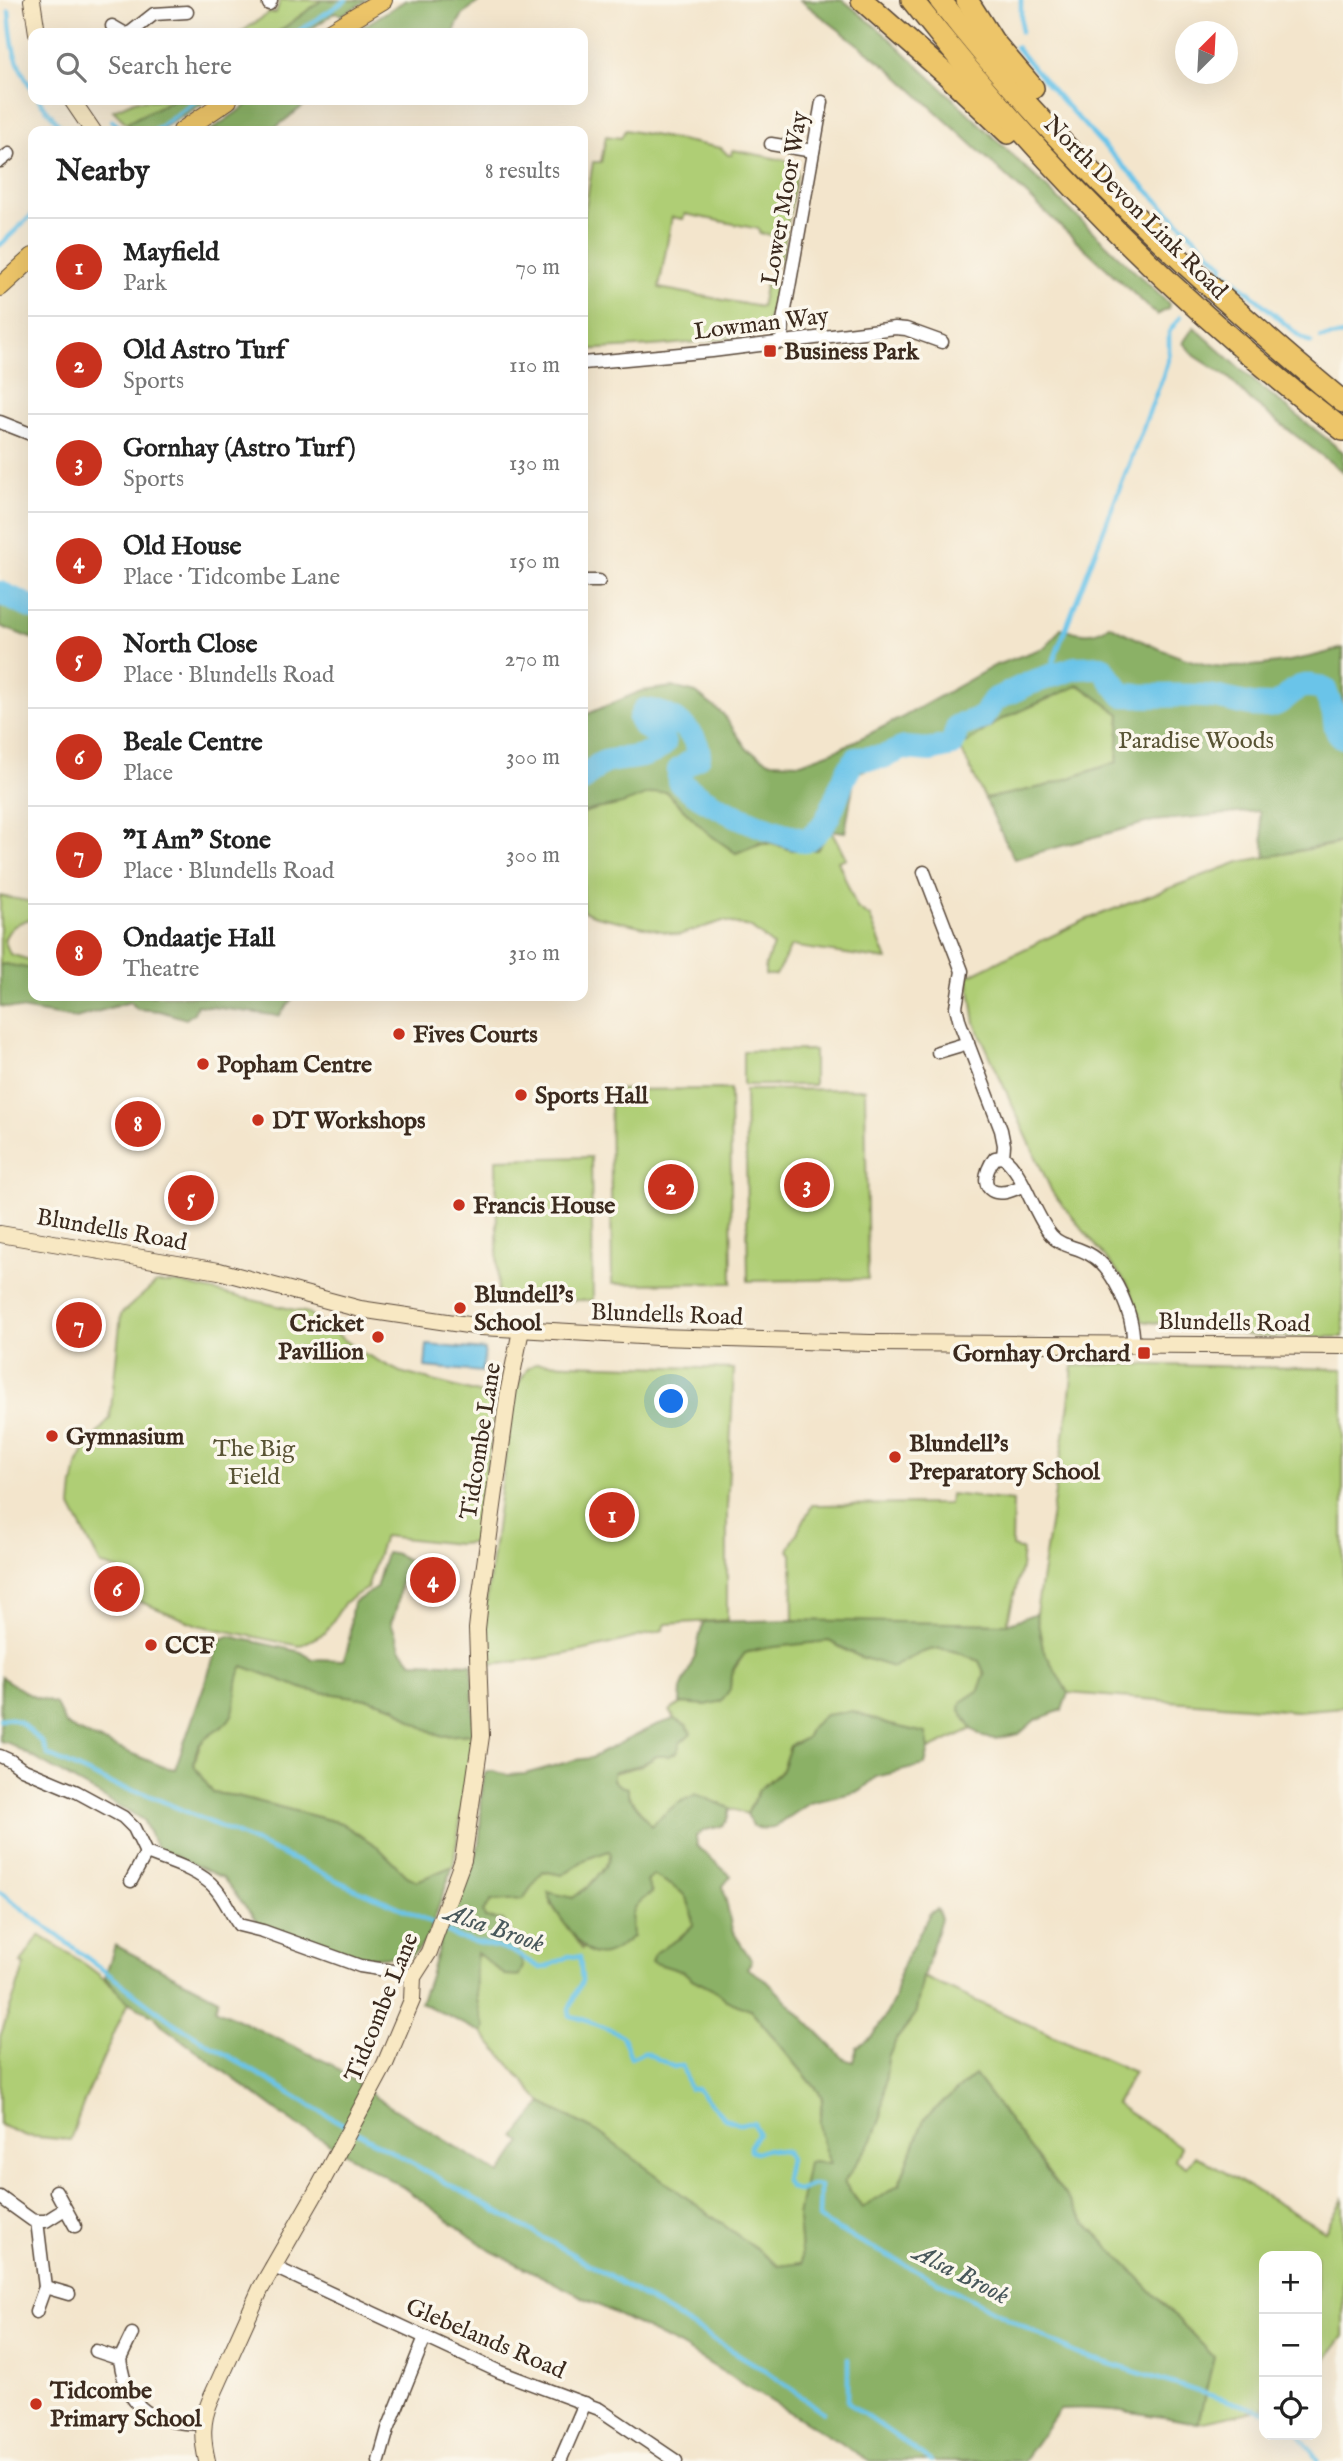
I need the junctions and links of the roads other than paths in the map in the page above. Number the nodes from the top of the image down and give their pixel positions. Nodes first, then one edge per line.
1 (32, 0) edge
2 (151, 0) edge
3 (383, 0) edge
4 (862, 0) edge
5 (912, 0) edge
6 (940, 0) edge
7 (967, 0) edge
8 (187, 12) dead end
9 (154, 14) junction
10 (112, 26) dead end
11 (36, 28) edge
12 (115, 28) edge
13 (136, 28) edge
14 (336, 28) edge
15 (822, 102) dead end
16 (76, 105) edge
17 (222, 105) edge
18 (92, 126) edge
19 (192, 126) edge
20 (771, 144) dead end
21 (813, 151) junction
22 (1097, 210) junction
23 (1162, 243) junction
24 (28, 262) edge
25 (0, 287) edge
26 (782, 342) junction
27 (942, 342) dead end
28 (588, 362) edge
29 (1343, 402) edge
30 (0, 422) edge
31 (1343, 430) edge
32 (28, 433) edge
33 (588, 581) edge
34 (599, 581) dead end
35 (924, 872) dead end
36 (968, 1043) junction
37 (938, 1052) dead end
38 (1003, 1157) junction
39 (1022, 1186) junction
40 (0, 1234) edge
41 (521, 1330) junction
42 (1133, 1344) junction
43 (1343, 1346) edge
44 (0, 1756) edge
45 (146, 1853) junction
46 (131, 1881) dead end
47 (413, 1976) junction
48 (56, 2191) dead end
49 (0, 2197) edge
50 (65, 2209) junction
51 (37, 2221) junction
52 (75, 2225) dead end
53 (272, 2266) junction
54 (46, 2287) junction
55 (69, 2294) dead end
56 (36, 2312) dead end
57 (132, 2334) dead end
58 (425, 2337) junction
59 (96, 2351) dead end
60 (120, 2359) junction
61 (585, 2403) junction
62 (203, 2424) junction
63 (207, 2461) edge
64 (379, 2461) edge
65 (560, 2461) edge
66 (676, 2461) edge

1 - 11 street
2 - 9 street
3 - 14 main road
4 - 22 highway
5 - 22 highway, North Devon Link Road
6 - 23 highway, North Devon Link Road
7 - 23 highway
8 - 9 street
9 - 13 street
10 - 12 street
15 - 21 street, Lower Moor Way
16 - 18 street
17 - 19 main road
20 - 21 street
21 - 26 street, Lower Moor Way
22 - 31 highway, North Devon Link Road
23 - 29 highway, North Devon Link Road
24 - 25 main road
26 - 27 street, Lowman Way
26 - 28 street, Lowman Way
30 - 32 street
33 - 34 street
35 - 36 street
36 - 37 street
36 - 38 street
38 - 39 street
38 - 39 street
39 - 42 street
40 - 41 street, Blundells Road
41 - 42 street, Blundells Road
41 - 47 street, Tidcombe Lane
42 - 43 street, Blundells Road
44 - 45 street
45 - 46 street
45 - 47 street
47 - 53 street, Tidcombe Lane
48 - 50 street
49 - 51 street
50 - 51 street
50 - 52 street
51 - 54 street
53 - 58 street, Glebelands Road
53 - 62 street, Tidcombe Lane
54 - 55 street
54 - 56 street
57 - 60 street
58 - 61 street, Glebelands Road
58 - 64 street
59 - 60 street
60 - 62 street
61 - 65 street
61 - 66 street, Glebelands Road
62 - 63 street, Tidcombe Lane

